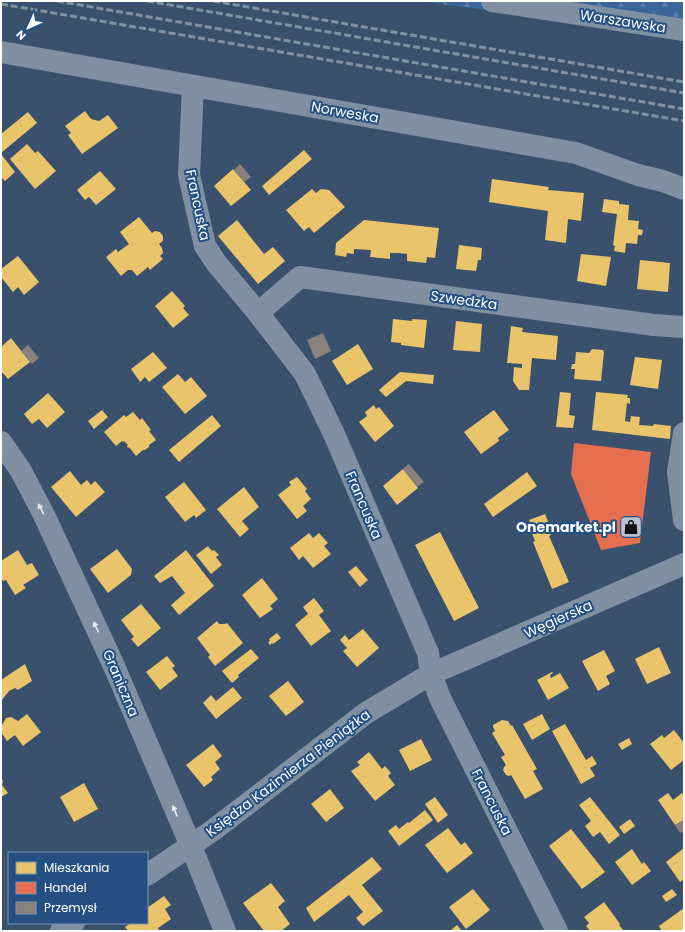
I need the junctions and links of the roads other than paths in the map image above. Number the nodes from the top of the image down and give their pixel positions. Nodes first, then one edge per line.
1 (492, 1) edge
2 (684, 30) edge
3 (1, 52) edge
4 (193, 86) junction
5 (684, 189) edge
6 (258, 313) junction
7 (684, 327) edge
8 (684, 433) edge
9 (1, 442) edge
10 (684, 520) edge
11 (684, 564) edge
12 (432, 674) junction
13 (191, 846) junction
14 (148, 874) edge
15 (72, 924) edge
16 (61, 931) edge
17 (225, 931) edge
18 (557, 931) edge

1 - 2 street, Warszawska
3 - 4 street, Norweska
4 - 5 street, Norweska
4 - 6 street, Francuska
6 - 7 street, Szwedzka
6 - 12 street, Francuska
8 - 10 street
13 -> 9 street, Graniczna
11 - 12 street, Węgierska
12 - 13 street, Księdza Kazimierza Pieniążka
12 - 18 street, Francuska
13 - 14 street, Księdza Kazimierza Pieniążka
13 - 17 street, Graniczna
15 - 16 street

